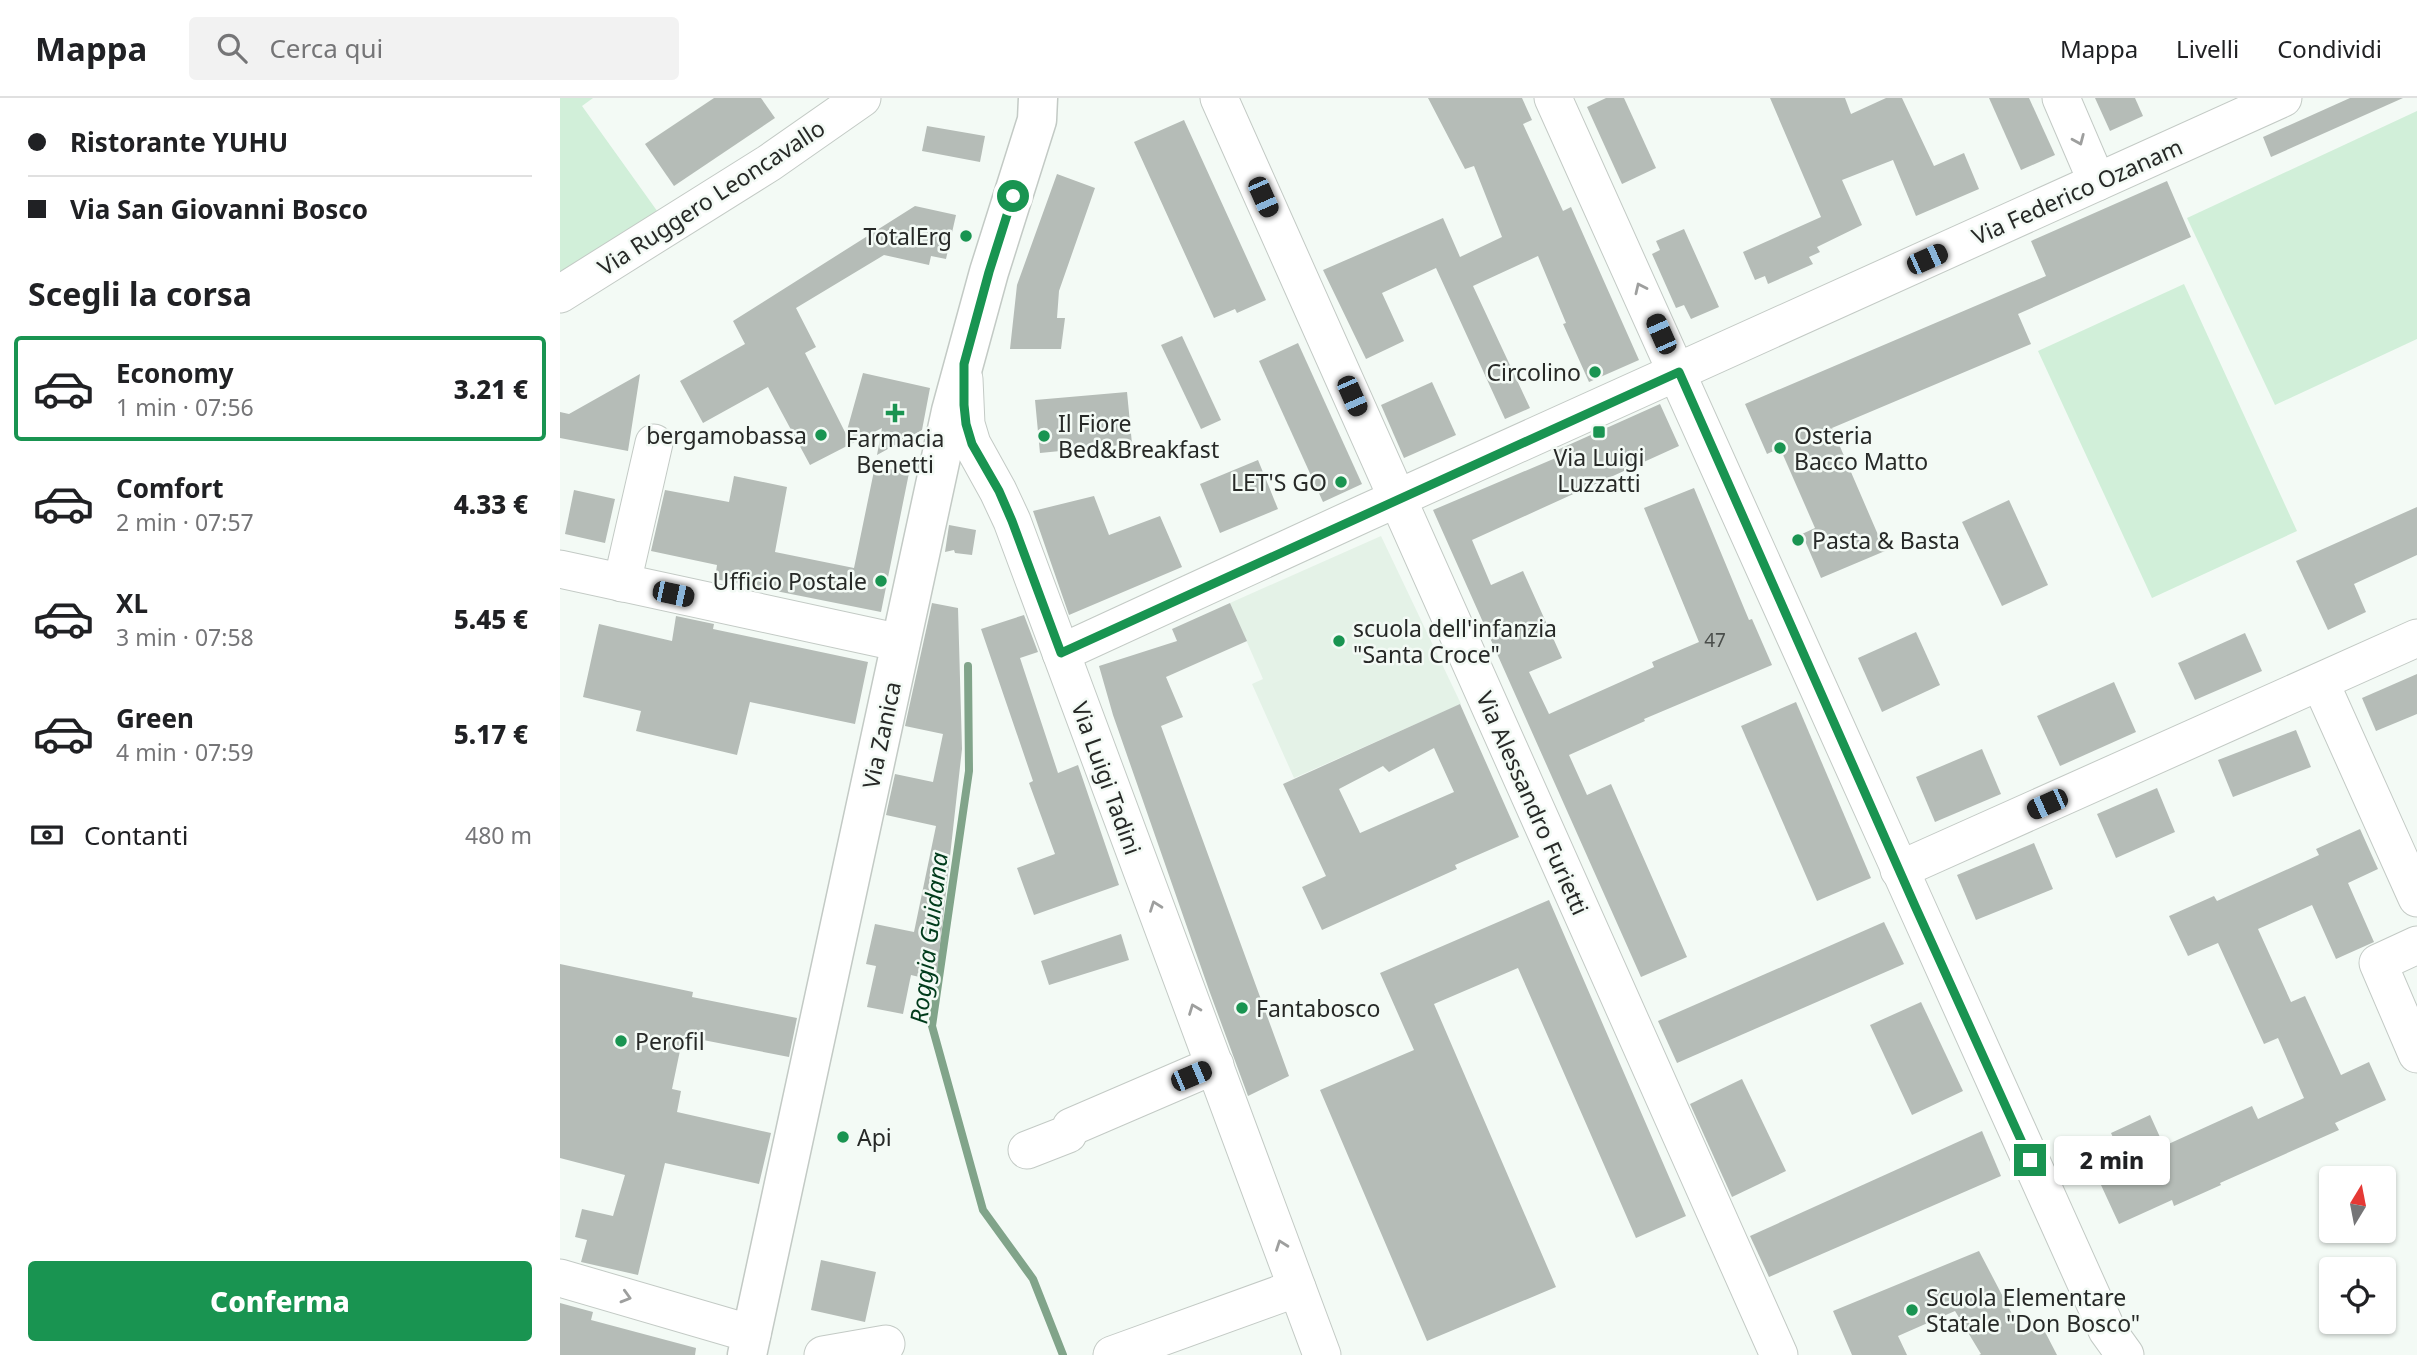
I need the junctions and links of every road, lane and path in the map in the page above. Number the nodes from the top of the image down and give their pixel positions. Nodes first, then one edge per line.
1 (862, 98) edge
2 (1219, 98) edge
3 (1553, 98) edge
4 (2061, 98) edge
5 (2283, 98) edge
6 (1043, 105) edge
7 (2097, 182) junction
8 (560, 294) edge
9 (964, 364) junction
10 (1679, 372) junction
11 (654, 443) dead end
12 (999, 491) junction
13 (1397, 499) junction
14 (931, 503) junction
15 (560, 569) edge
16 (622, 583) junction
17 (2417, 638) edge
18 (901, 643) junction
19 (1061, 653) junction
20 (2320, 682) junction
21 (1899, 870) junction
22 (2417, 898) edge
23 (2417, 945) edge
24 (2417, 1054) edge
25 (1215, 1065) junction
26 (1027, 1150) dead end
27 (560, 1279) edge
28 (1297, 1288) junction
29 (750, 1344) edge
30 (886, 1344) dead end
31 (823, 1355) edge
32 (1112, 1355) edge
33 (1322, 1355) edge
34 (1779, 1355) edge
35 (2125, 1355) edge

1 - 8 street, Via Ruggero Leoncavallo
2 - 13 street, Via Alessandro Furietti
10 -> 3 street
4 -> 7 street
5 - 7 street, Via Federico Ozanam
6 - 9 main road, Via Zanica
7 - 10 street, Via Federico Ozanam
9 - 12 street, Via Luigi Tadini
9 - 14 main road, Via Zanica
10 - 13 street
10 - 21 street
11 - 16 street
12 - 14 street
12 - 19 street, Via Luigi Tadini
13 - 19 street
13 - 34 street, Via Alessandro Furietti
14 - 18 main road, Via Zanica
15 - 16 street
16 - 18 street
17 - 20 street
18 - 29 main road, Via Zanica
25 -> 19 street, Via Luigi Tadini
20 - 21 street
20 - 22 street
21 - 35 street
23 - 24 street
25 - 26 street
28 -> 25 street, Via Luigi Tadini
27 -> 29 street
28 - 32 street
28 - 33 street, Via Luigi Tadini
30 - 31 street

